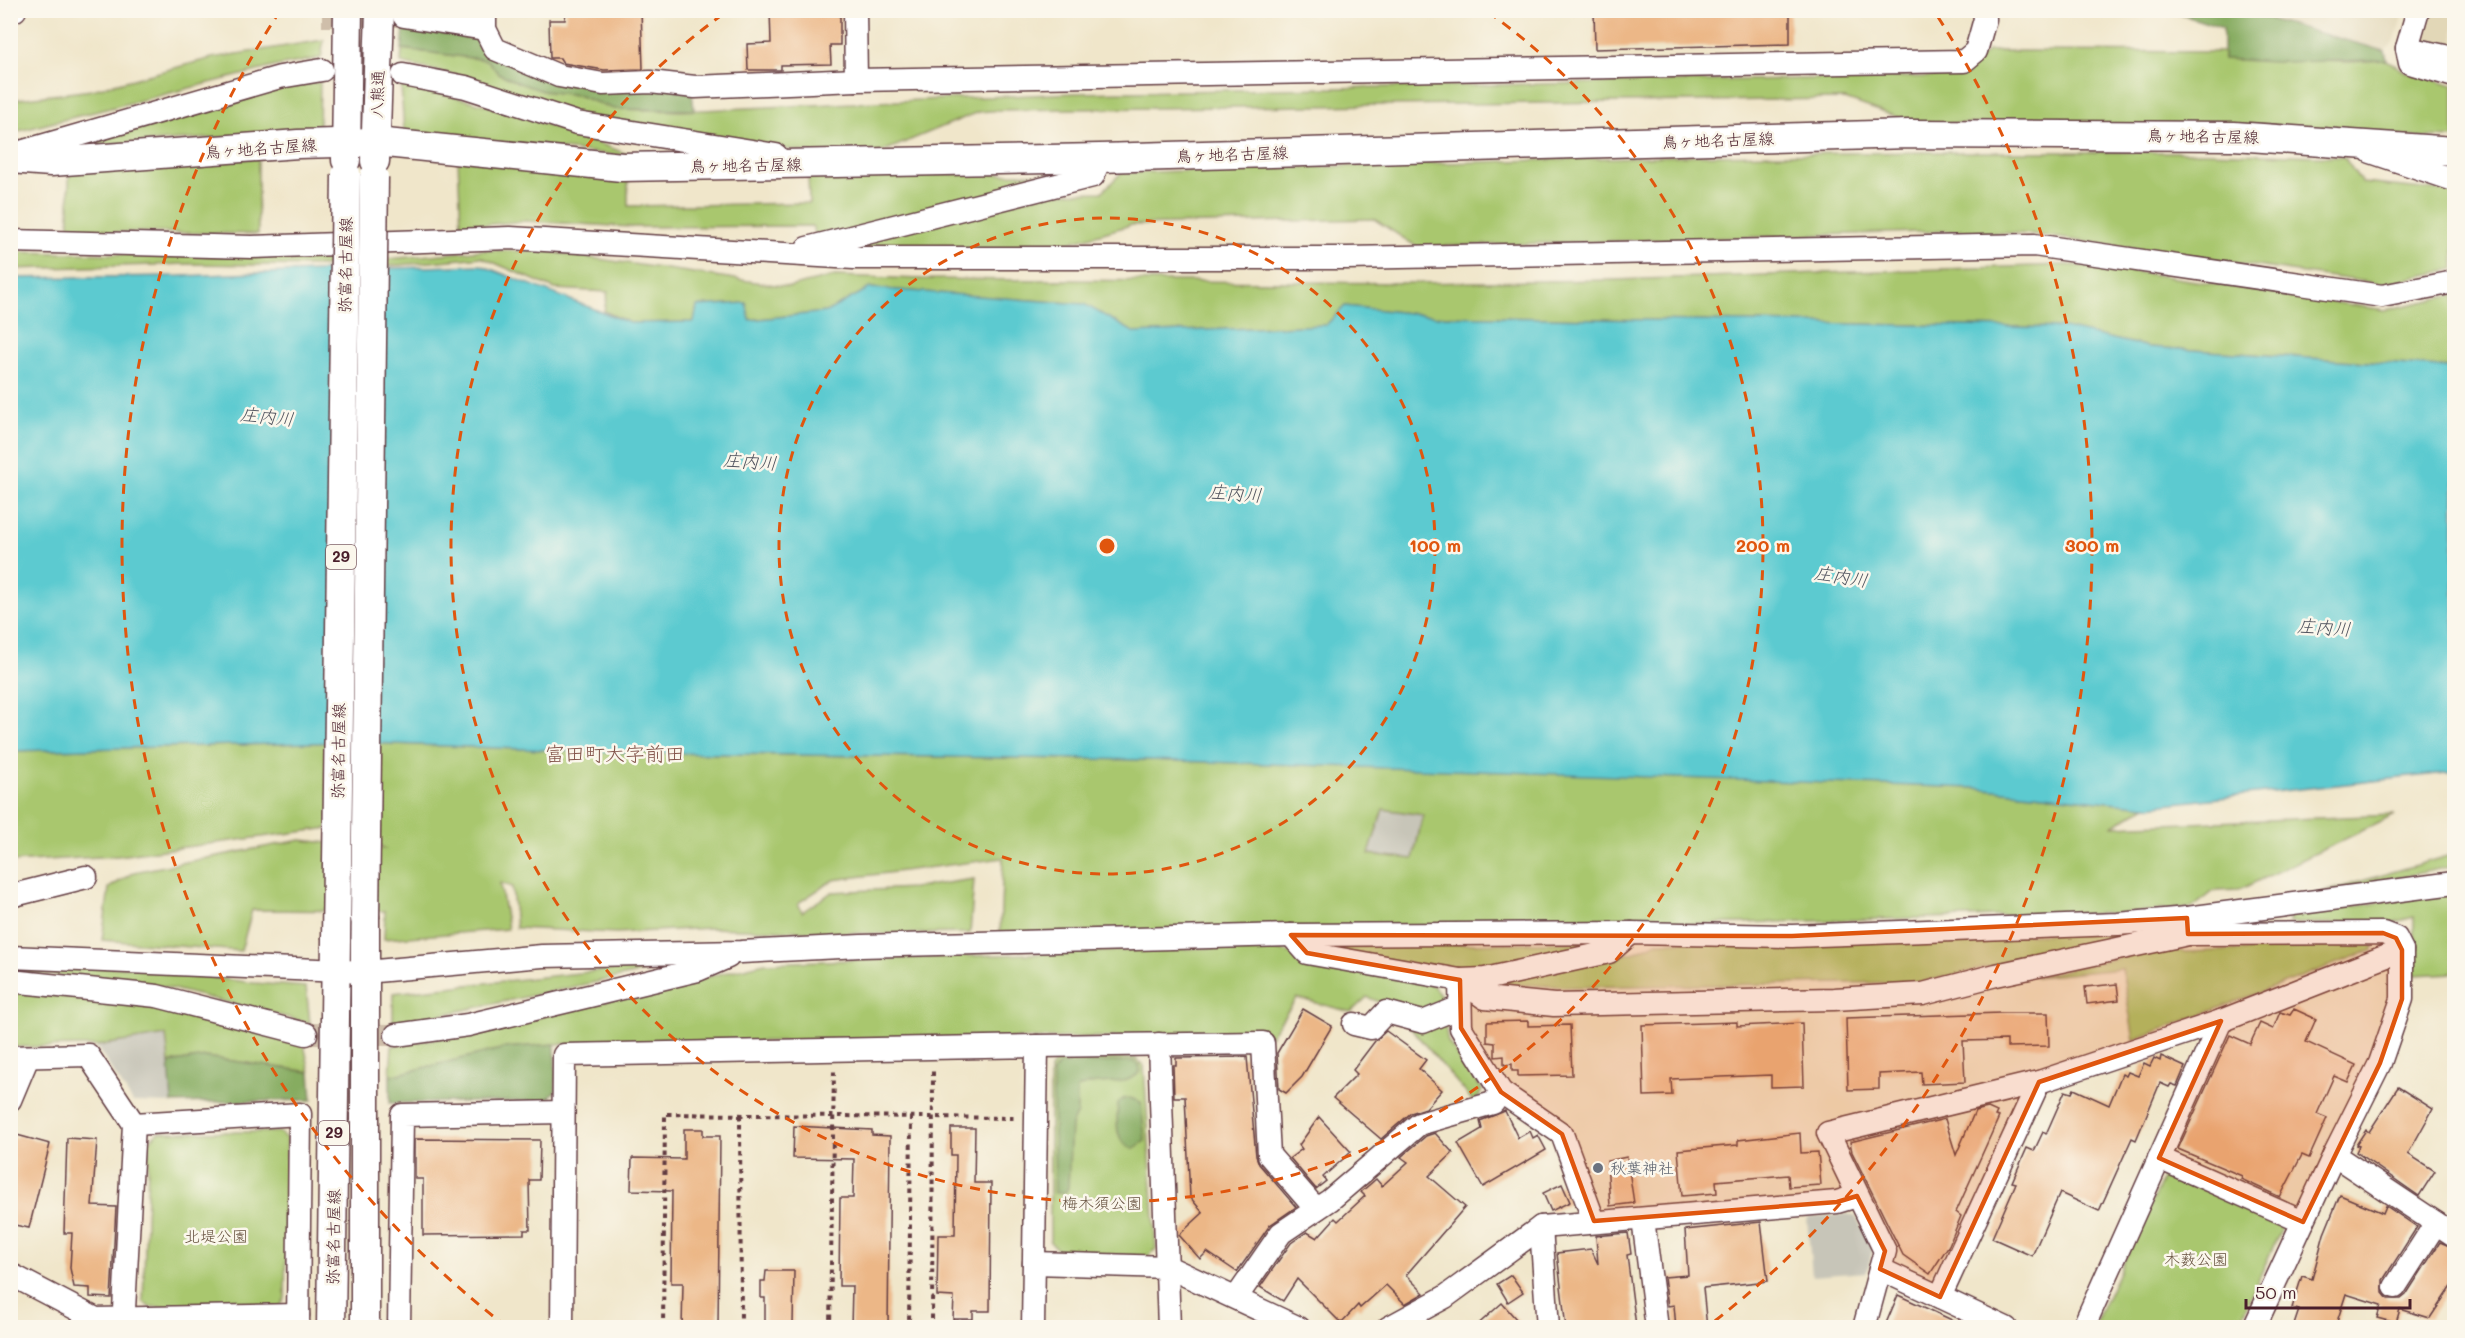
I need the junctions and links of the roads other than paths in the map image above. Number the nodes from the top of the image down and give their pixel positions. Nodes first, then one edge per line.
1 (15, 10) edge
2 (348, 10) edge
3 (855, 10) edge
4 (1984, 10) edge
5 (2418, 10) edge
6 (10, 13) edge
7 (392, 13) edge
8 (485, 20) edge
9 (2407, 48) junction
10 (2454, 58) edge
11 (322, 70) dead end
12 (403, 75) dead end
13 (2454, 76) edge
14 (856, 80) junction
15 (346, 142) junction
16 (376, 142) junction
17 (2343, 142) junction
18 (2454, 151) edge
19 (10, 157) edge
20 (1100, 158) junction
21 (827, 163) junction
22 (346, 174) joint
23 (374, 177) joint
24 (2454, 180) edge
25 (10, 242) edge
26 (782, 254) junction
27 (2454, 282) edge
28 (86, 877) dead end
29 (2454, 883) edge
30 (10, 896) edge
31 (2188, 926) junction
32 (1631, 933) junction
33 (1291, 935) junction
34 (2402, 950) junction
35 (741, 952) junction
36 (10, 957) edge
37 (336, 970) junction
38 (365, 972) junction
39 (1460, 980) junction
40 (10, 981) edge
41 (1460, 1007) junction
42 (2221, 1021) junction
43 (1354, 1024) dead end
44 (306, 1034) tunnel mouth
45 (396, 1035) tunnel mouth
46 (1159, 1044) junction
47 (1037, 1046) junction
48 (19, 1057) edge
49 (2039, 1082) junction
50 (1502, 1092) junction
51 (10, 1100) edge
52 (563, 1112) junction
53 (134, 1124) junction
54 (2334, 1155) junction
55 (2159, 1158) junction
56 (1857, 1196) junction
57 (1316, 1209) junction
58 (1643, 1219) junction
59 (1594, 1221) junction
60 (2303, 1222) junction
61 (1541, 1227) junction
62 (2445, 1229) edge
63 (1034, 1263) junction
64 (1168, 1267) junction
65 (1880, 1269) junction
66 (10, 1274) edge
67 (2395, 1287) dead end
68 (1940, 1297) junction
69 (1236, 1298) junction
70 (298, 1321) edge
71 (123, 1322) edge
72 (331, 1328) edge
73 (364, 1328) edge
74 (399, 1328) edge
75 (562, 1328) edge
76 (1033, 1328) edge
77 (1169, 1328) edge
78 (1299, 1328) edge
79 (1388, 1328) edge
80 (1548, 1328) edge
81 (1657, 1328) edge
82 (1863, 1328) edge
83 (2006, 1328) edge
84 (2083, 1328) edge
85 (2254, 1328) edge

1 - 6 street
2 - 15 main road, 八熊通 / 29
3 - 14 street
4 - 14 street
5 - 9 street
7 - 8 street
7 - 16 main road, 八熊通 / 29
8 - 14 street
9 - 10 street
9 - 13 street
11 - 19 street
12 - 21 street
15 - 16 main road, 鳥ヶ地名古屋線
15 - 19 main road, 鳥ヶ地名古屋線
15 - 22 main road, 八熊通 / 29
16 - 21 main road, 鳥ヶ地名古屋線
16 - 23 main road, 八熊通 / 29
17 - 18 main road, 鳥ヶ地名古屋線
17 - 20 main road, 鳥ヶ地名古屋線
17 - 24 street
20 - 21 main road, 鳥ヶ地名古屋線
20 - 26 street
22 - 37 main road, 弥富名古屋線 / 29, bridge
23 - 38 main road, 弥富名古屋線 / 29, bridge
25 - 26 street
26 - 27 street
28 - 30 street
29 - 31 street
31 - 32 street
31 - 34 street
31 - 39 street
32 - 33 street
32 - 39 street
33 - 35 street
33 - 39 street
34 - 42 street
34 - 54 street
35 - 38 street
35 - 45 street
36 - 37 street
37 - 38 street
37 - 72 main road, 弥富名古屋線 / 29
38 - 73 main road, 弥富名古屋線 / 29
39 - 41 street
40 - 44 street
41 - 43 street
41 - 50 street
42 - 49 street
42 - 55 street
46 - 47 street
46 - 57 street
46 - 64 street
47 - 52 street
47 - 63 street
48 - 51 street
48 - 53 street
49 - 56 street
49 - 68 street
50 - 57 street
50 - 59 street
52 - 74 street
52 - 75 street
53 - 70 street
53 - 71 street
54 - 60 street
54 - 62 street
55 - 60 street
55 - 84 street
56 - 58 street
56 - 65 street
57 - 69 street
58 - 59 street
58 - 81 street
59 - 61 street
60 - 85 street
61 - 79 street
61 - 80 street
62 - 67 street
63 - 64 street
63 - 76 street
64 - 69 street
64 - 77 street
65 - 68 street
65 - 82 street
66 - 71 street
68 - 83 street
69 - 78 street
70 - 71 street

